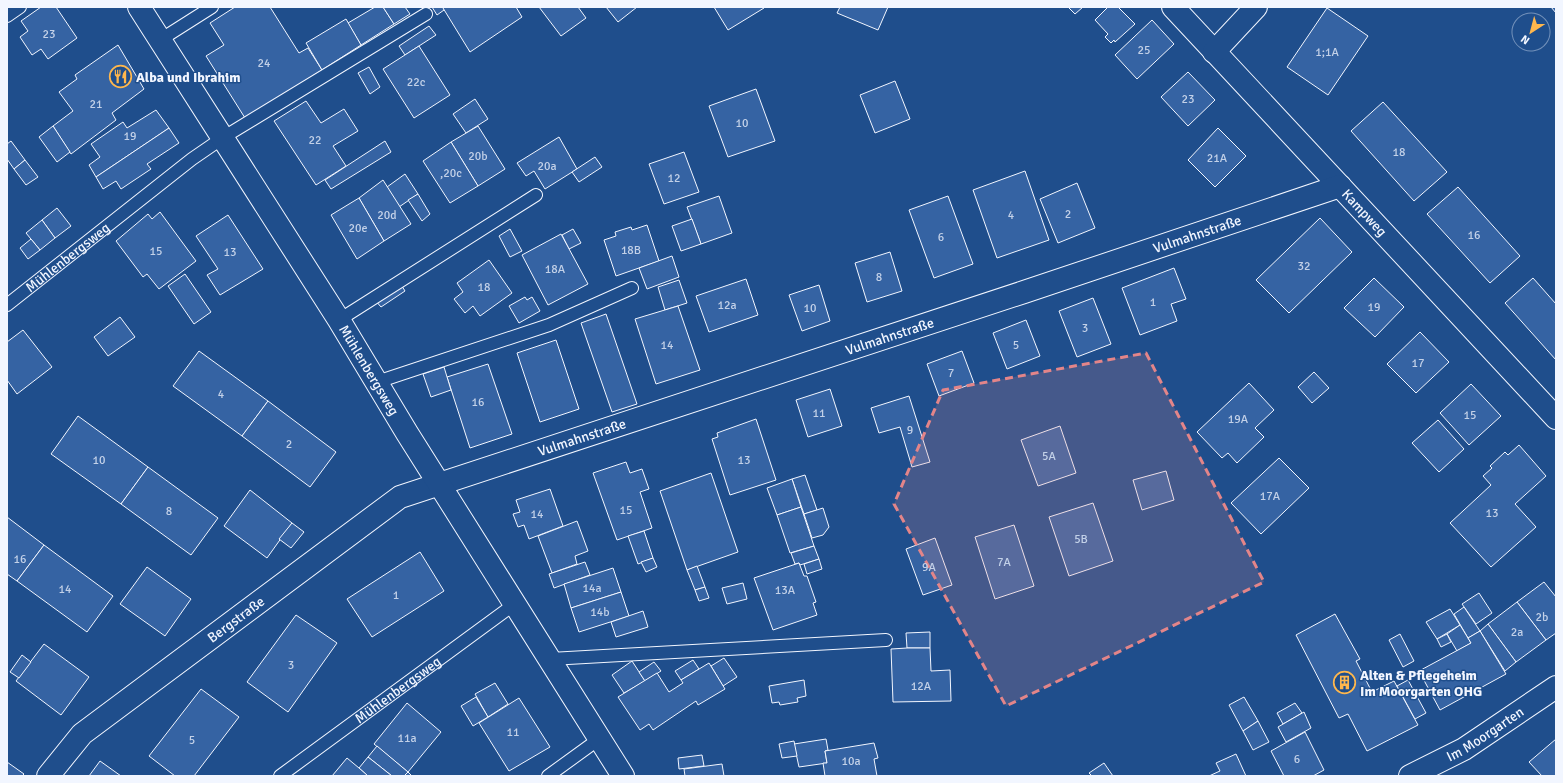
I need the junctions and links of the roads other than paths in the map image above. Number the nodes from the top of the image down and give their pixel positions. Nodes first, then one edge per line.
1 (20, 7) edge
2 (139, 7) edge
3 (212, 7) edge
4 (1173, 7) edge
5 (1256, 7) edge
6 (426, 14) dead end
7 (7, 16) edge
8 (160, 40) junction
9 (1214, 52) junction
10 (224, 137) junction
11 (1340, 186) junction
12 (536, 195) dead end
13 (632, 288) dead end
14 (7, 305) edge
15 (339, 320) junction
16 (377, 382) junction
17 (1556, 418) edge
18 (439, 484) junction
19 (516, 603) junction
20 (886, 640) dead end
21 (550, 659) junction
22 (1556, 687) edge
23 (599, 739) junction
24 (48, 776) edge
25 (280, 776) edge
26 (548, 776) edge
27 (623, 776) edge
28 (1410, 776) edge

1 - 7 lane
2 - 8 street, Mühlenbergsweg
3 - 8 lane
4 - 9 street, Kampweg
5 - 9 street
6 - 10 lane
8 - 10 street, Mühlenbergsweg
9 - 11 street, Kampweg
10 - 14 lane, Mühlenbergsweg
10 - 15 street, Mühlenbergsweg
11 - 17 street, Kampweg
11 - 18 street, Vulmahnstraße
12 - 15 lane
13 - 16 lane
15 - 16 street, Mühlenbergsweg
16 - 18 street, Mühlenbergsweg
18 - 19 street, Mühlenbergsweg
18 - 24 street, Bergstraße
19 - 21 street, Mühlenbergsweg
19 - 25 lane, Mühlenbergsweg
20 - 21 lane
21 - 23 street, Mühlenbergsweg
22 - 28 street, Im Moorgarten
23 - 26 lane
23 - 27 street, Mühlenbergsweg

